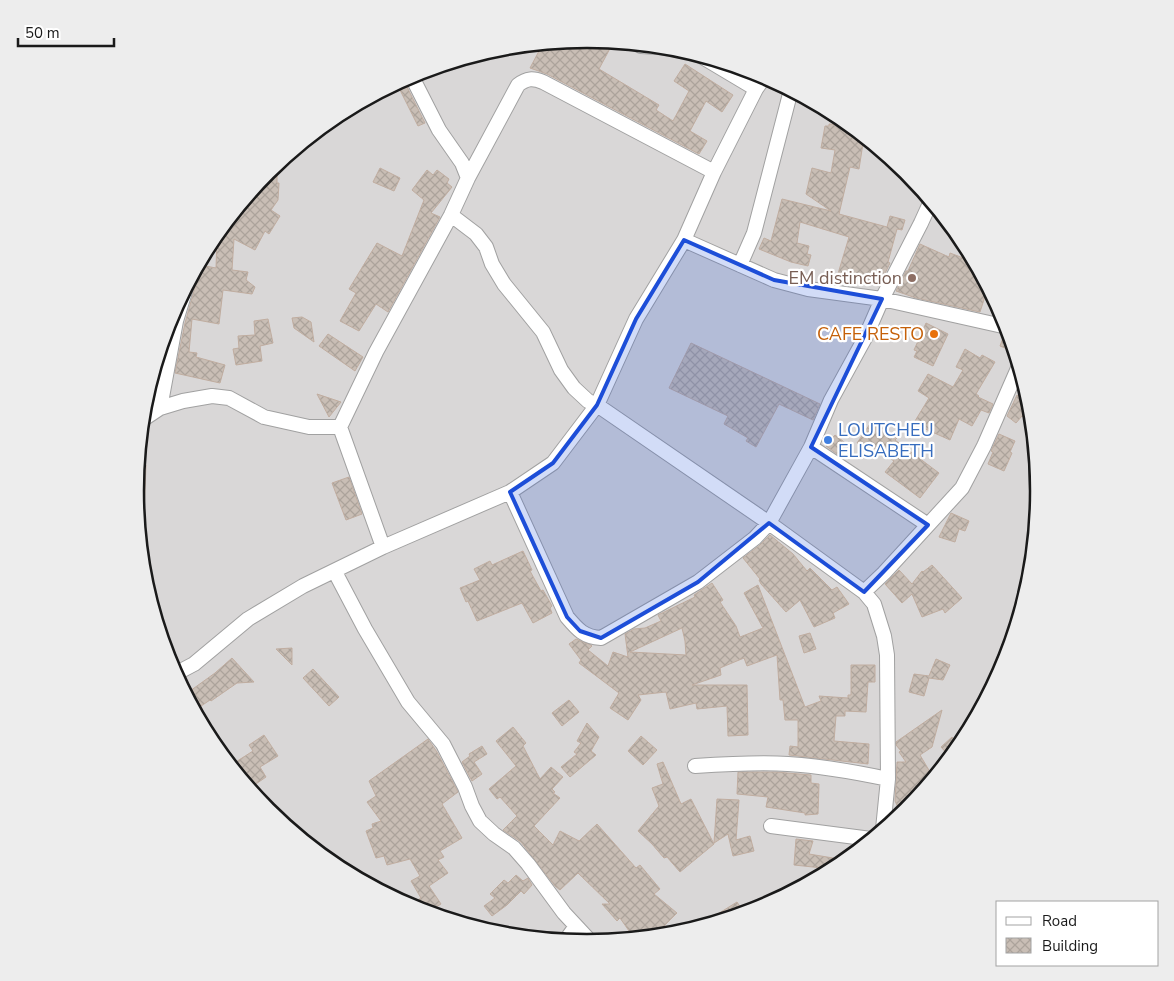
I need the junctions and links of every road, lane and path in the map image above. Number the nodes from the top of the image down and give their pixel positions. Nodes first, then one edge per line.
1 (723, 69) edge
2 (414, 82) edge
3 (760, 83) edge
4 (756, 89) junction
5 (789, 96) edge
6 (714, 172) junction
7 (468, 178) junction
8 (928, 208) edge
9 (451, 215) junction
10 (684, 240) junction
11 (740, 265) junction
12 (882, 299) junction
13 (997, 325) edge
14 (174, 332) edge
15 (1015, 376) edge
16 (597, 405) junction
17 (160, 408) junction
18 (151, 414) edge
19 (340, 426) junction
20 (811, 447) junction
21 (510, 492) junction
22 (769, 524) junction
23 (928, 525) junction
24 (383, 547) junction
25 (335, 572) junction
26 (864, 592) junction
27 (183, 670) edge
28 (695, 766) dead end
29 (888, 779) junction
30 (884, 819) edge
31 (771, 826) dead end
32 (862, 838) edge
33 (576, 926) junction
34 (571, 933) edge
35 (583, 934) edge

1 - 4 street
2 - 7 street
3 - 4 street
4 - 6 street
5 - 11 street
6 - 7 street
6 - 10 street
7 - 9 street
8 - 12 street
9 - 16 street
9 - 19 street
10 - 11 street
10 - 16 street
11 - 12 street
12 - 13 street
12 - 20 street
14 - 17 street
15 - 23 street
16 - 21 street
16 - 22 street
17 - 18 street
17 - 19 street
19 - 24 street
20 - 22 street
20 - 23 street
21 - 22 street
21 - 24 street
22 - 26 street
23 - 26 street
24 - 25 street
25 - 27 street
25 - 33 street
26 - 29 street
28 - 29 street
29 - 30 street
31 - 32 street
33 - 34 street
33 - 35 street

